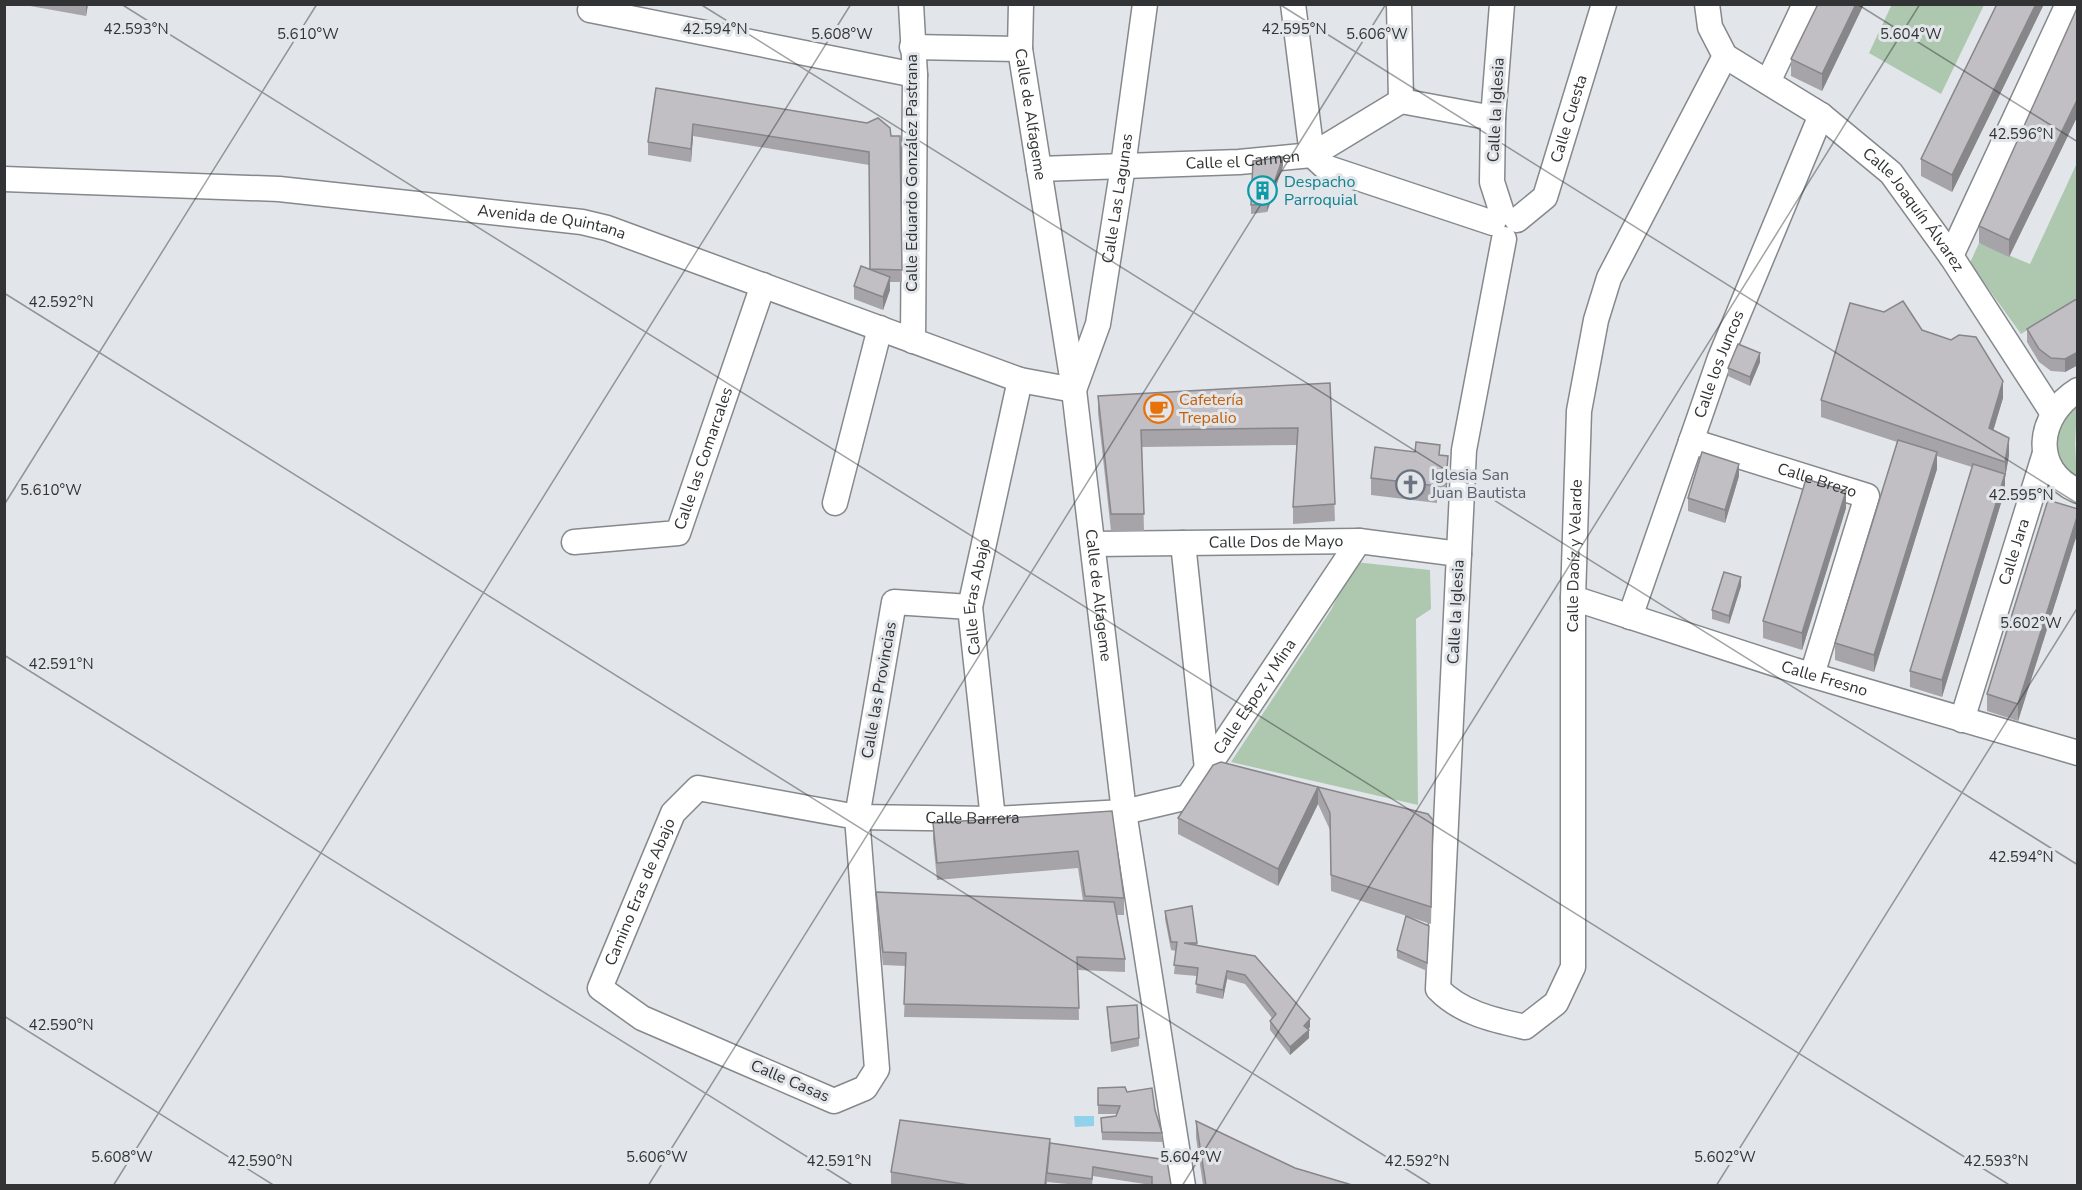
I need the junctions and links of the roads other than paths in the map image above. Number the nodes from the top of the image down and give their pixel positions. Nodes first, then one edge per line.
1 (911, 4) edge
2 (1021, 4) edge
3 (1145, 4) edge
4 (1293, 4) edge
5 (1399, 4) edge
6 (1502, 4) edge
7 (1604, 4) edge
8 (1707, 4) edge
9 (1805, 4) edge
10 (2068, 4) edge
11 (590, 10) dead end
12 (912, 47) junction
13 (1020, 50) junction
14 (1725, 56) junction
15 (915, 75) junction
16 (1768, 82) junction
17 (1401, 101) junction
18 (1821, 115) junction
19 (1493, 118) junction
20 (1312, 155) junction
21 (1123, 166) junction
22 (1039, 169) junction
23 (4, 178) edge
24 (1504, 224) junction
25 (1951, 256) junction
26 (763, 285) junction
27 (880, 328) junction
28 (913, 341) junction
29 (1020, 380) junction
30 (1074, 390) junction
31 (2078, 390) edge
32 (2052, 412) junction
33 (1691, 441) junction
34 (2045, 453) junction
35 (2078, 492) edge
36 (835, 503) dead end
37 (1359, 541) junction
38 (574, 542) dead end
39 (1183, 543) junction
40 (1093, 544) junction
41 (1459, 554) junction
42 (1573, 598) junction
43 (970, 607) junction
44 (1630, 617) junction
45 (1812, 675) junction
46 (1962, 720) junction
47 (2078, 753) edge
48 (1207, 769) junction
49 (1124, 812) junction
50 (857, 817) junction
51 (993, 819) junction
52 (600, 988) joint
53 (1438, 989) joint
54 (1183, 1185) edge

1 - 12 street, Calle Eduardo González Pastrana
2 - 13 street, Calle de Alfageme
3 - 21 street, Calle Las Lagunas
4 - 20 street
5 - 17 street
6 - 19 street, Calle la Iglesia
7 - 24 street, Calle Cuesta
8 - 14 street
9 - 16 street
10 - 25 street
11 - 15 street
12 - 13 street
12 - 15 street, Calle Eduardo González Pastrana
13 - 22 street, Calle de Alfageme
14 - 16 street, Calle Joaquín Álvarez
14 - 42 street, Calle Daoíz y Velarde
15 - 28 street, Calle Eduardo González Pastrana
16 - 18 street, Calle Joaquín Álvarez
17 - 19 street
17 - 20 street
18 - 25 street, Calle Joaquín Álvarez
18 - 33 street, Calle los Juncos
19 - 24 street, Calle la Iglesia
20 - 21 street, Calle el Carmen
20 - 24 street, Calle el Carmen
21 - 22 street, Calle el Carmen
21 - 30 street, Calle Las Lagunas
22 - 30 street, Calle de Alfageme
23 - 26 street, Avenida de Quintana
24 - 41 street, Calle la Iglesia
25 - 32 street, Calle Joaquín Álvarez
26 - 27 street, Avenida de Quintana
26 - 38 street, Calle las Comarcales
27 - 28 street, Avenida de Quintana
27 - 36 street
28 - 29 street, Avenida de Quintana
29 - 30 street, Avenida de Quintana
29 - 43 street, Calle Eras Abajo
30 - 40 street, Calle de Alfageme
31 - 32 street
32 - 34 street, Calle Jara
33 - 44 street, Calle los Juncos
33 - 45 street, Calle Brezo
34 - 35 street
34 - 46 street, Calle Jara
37 - 39 street, Calle Dos de Mayo
37 - 41 street, Calle Dos de Mayo
37 - 48 street, Calle Espoz y Mina
39 - 40 street, Calle Dos de Mayo
39 - 48 street
40 - 49 street, Calle de Alfageme
41 - 53 street, Calle la Iglesia
42 - 44 street, Calle Fresno
42 - 53 street, Calle Daoíz y Velarde
43 - 50 street, Calle las Provincias
43 - 51 street, Calle Eras Abajo
44 - 45 street, Calle Fresno
45 - 46 street, Calle Fresno
46 - 47 street, Calle Fresno
48 - 49 street, Calle Espoz y Mina
49 - 51 street, Calle Barrera
49 - 54 street, Calle de Alfageme
50 - 51 street, Calle Barrera
50 - 52 street, Camino Eras de Abajo
50 - 52 street, Calle Casas

